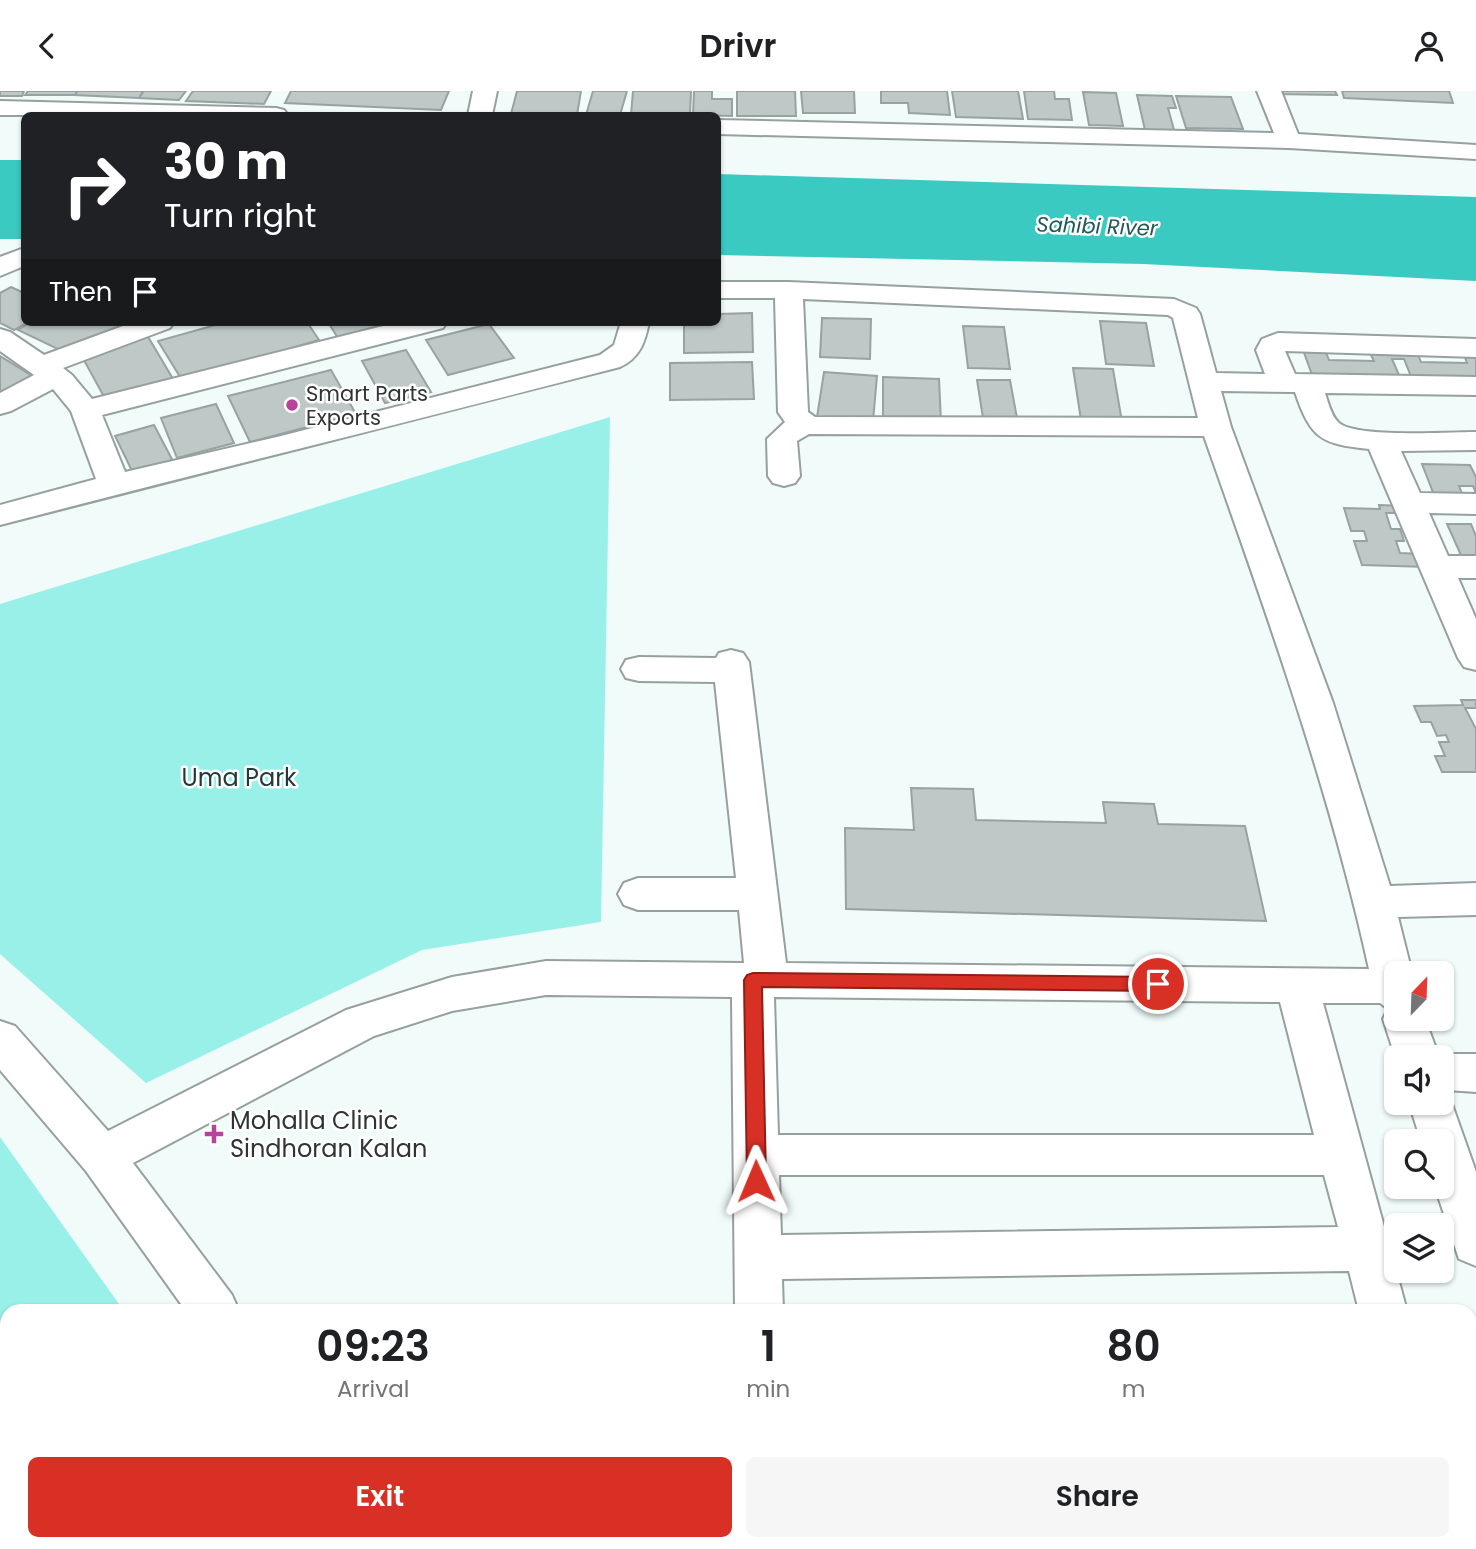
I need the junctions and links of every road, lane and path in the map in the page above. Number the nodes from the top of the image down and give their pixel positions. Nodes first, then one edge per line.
1 (485, 91) edge
2 (1269, 91) edge
3 (0, 108) edge
4 (158, 112) edge
5 (481, 112) edge
6 (721, 127) edge
7 (1289, 141) junction
8 (1476, 152) edge
9 (0, 243) edge
10 (21, 244) edge
11 (21, 258) edge
12 (0, 268) edge
13 (721, 290) edge
14 (789, 290) junction
15 (151, 326) edge
16 (417, 326) edge
17 (634, 326) edge
18 (0, 338) edge
19 (1476, 348) edge
20 (48, 371) junction
21 (1203, 381) junction
22 (1295, 382) junction
23 (1367, 384) junction
24 (1476, 386) edge
25 (0, 405) edge
26 (85, 410) junction
27 (806, 424) junction
28 (1216, 427) junction
29 (1386, 441) junction
30 (1476, 441) edge
31 (784, 476) dead end
32 (114, 484) junction
33 (1408, 503) junction
34 (1476, 503) edge
35 (0, 515) edge
36 (1436, 567) junction
37 (1476, 567) edge
38 (1475, 652) edge
39 (639, 669) dead end
40 (638, 894) dead end
41 (757, 894) junction
42 (1476, 899) edge
43 (1376, 902) junction
44 (1389, 961) edge
45 (760, 980) junction
46 (1297, 985) junction
47 (1384, 997) edge
48 (0, 1039) edge
49 (1454, 1072) edge
50 (1476, 1073) edge
51 (1435, 1115) edge
52 (756, 1155) junction
53 (1342, 1155) junction
54 (102, 1157) junction
55 (1476, 1244) edge
56 (1367, 1249) junction
57 (758, 1258) junction
58 (210, 1304) edge
59 (759, 1304) edge
60 (1381, 1304) edge

1 - 5 street
2 - 7 street
3 - 4 street
6 - 7 street
7 - 8 street
9 - 10 street
11 - 12 street
13 - 14 street
14 - 21 street
14 - 27 street
15 - 20 street
16 - 26 street
17 - 32 street
18 - 20 street
19 - 22 street
20 - 25 street
20 - 26 street
21 - 22 street
21 - 28 street
22 - 23 street
22 - 29 street
23 - 24 street
23 - 29 street
26 - 32 street
27 - 28 street
27 - 31 street
28 - 43 street
29 - 30 street
29 - 33 street
32 - 35 street
33 - 34 street
33 - 36 street
36 - 37 street
36 - 38 street
39 - 41 street
40 - 41 street
41 - 45 street
42 - 43 street
43 - 44 street
45 - 46 street
45 - 52 street
45 - 54 street
46 - 47 street
46 - 53 street
48 - 54 street
49 - 50 street
51 - 55 street
52 - 53 street
52 - 57 street
53 - 56 street
54 - 58 street
56 - 57 street
56 - 60 street
57 - 59 street

